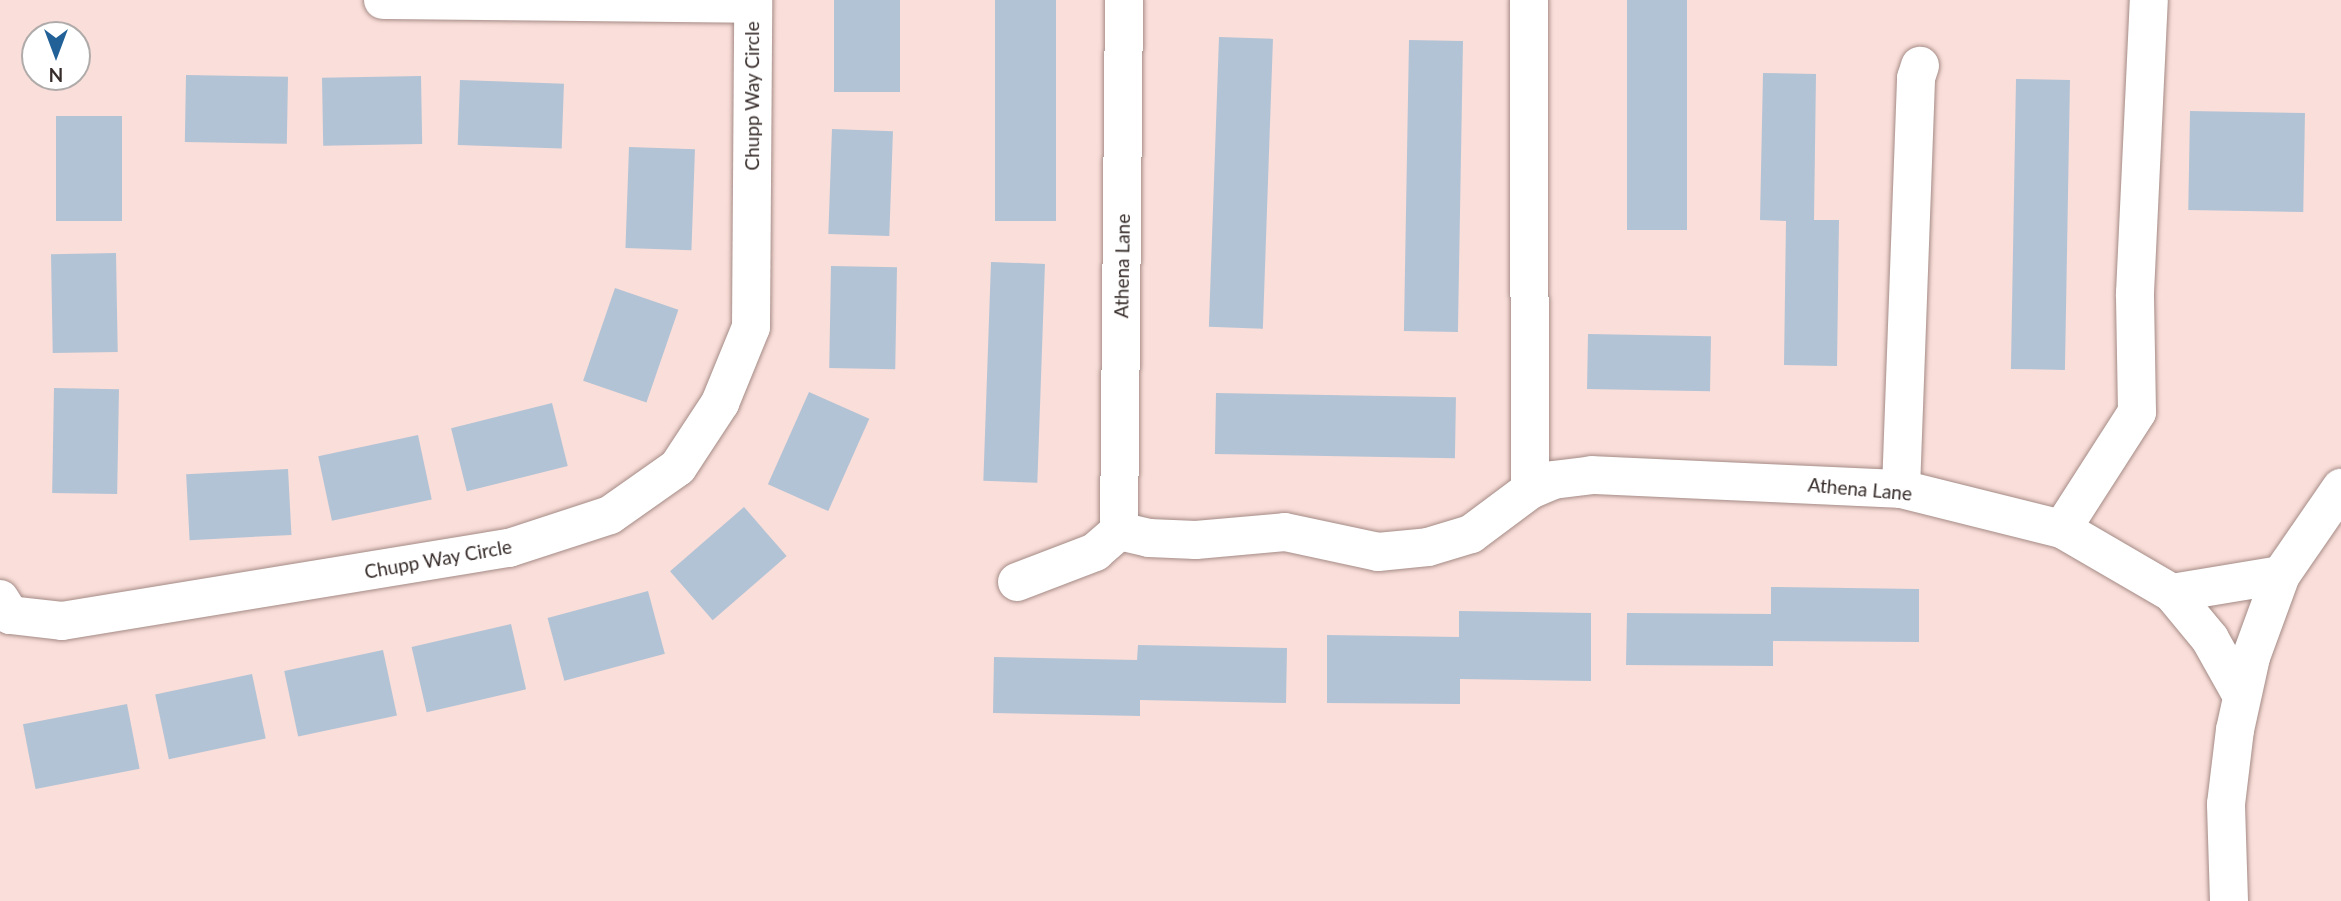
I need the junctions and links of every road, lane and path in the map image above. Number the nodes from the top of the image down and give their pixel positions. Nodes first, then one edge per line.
1 (383, 0) edge
2 (1124, 0) edge
3 (1529, 0) edge
4 (2149, 0) edge
5 (753, 2) edge
6 (1920, 66) dead end
7 (2341, 488) edge
8 (1901, 489) junction
9 (1530, 490) junction
10 (2062, 529) junction
11 (1119, 531) junction
12 (2281, 575) junction
13 (1017, 582) dead end
14 (2172, 593) junction
15 (0, 599) edge
16 (2242, 696) junction
17 (2229, 901) edge

1 - 5 street
2 - 11 street, Athena Lane
3 - 9 street
4 - 10 street
5 - 15 street, Chupp Way Circle
6 - 8 street
7 - 12 street
8 - 9 street, Athena Lane
8 - 10 street, Athena Lane
9 - 11 street, Athena Lane
10 - 14 street, Athena Lane
11 - 13 street
12 - 14 street
12 - 16 street
14 - 16 street, Athena Lane
16 - 17 street

